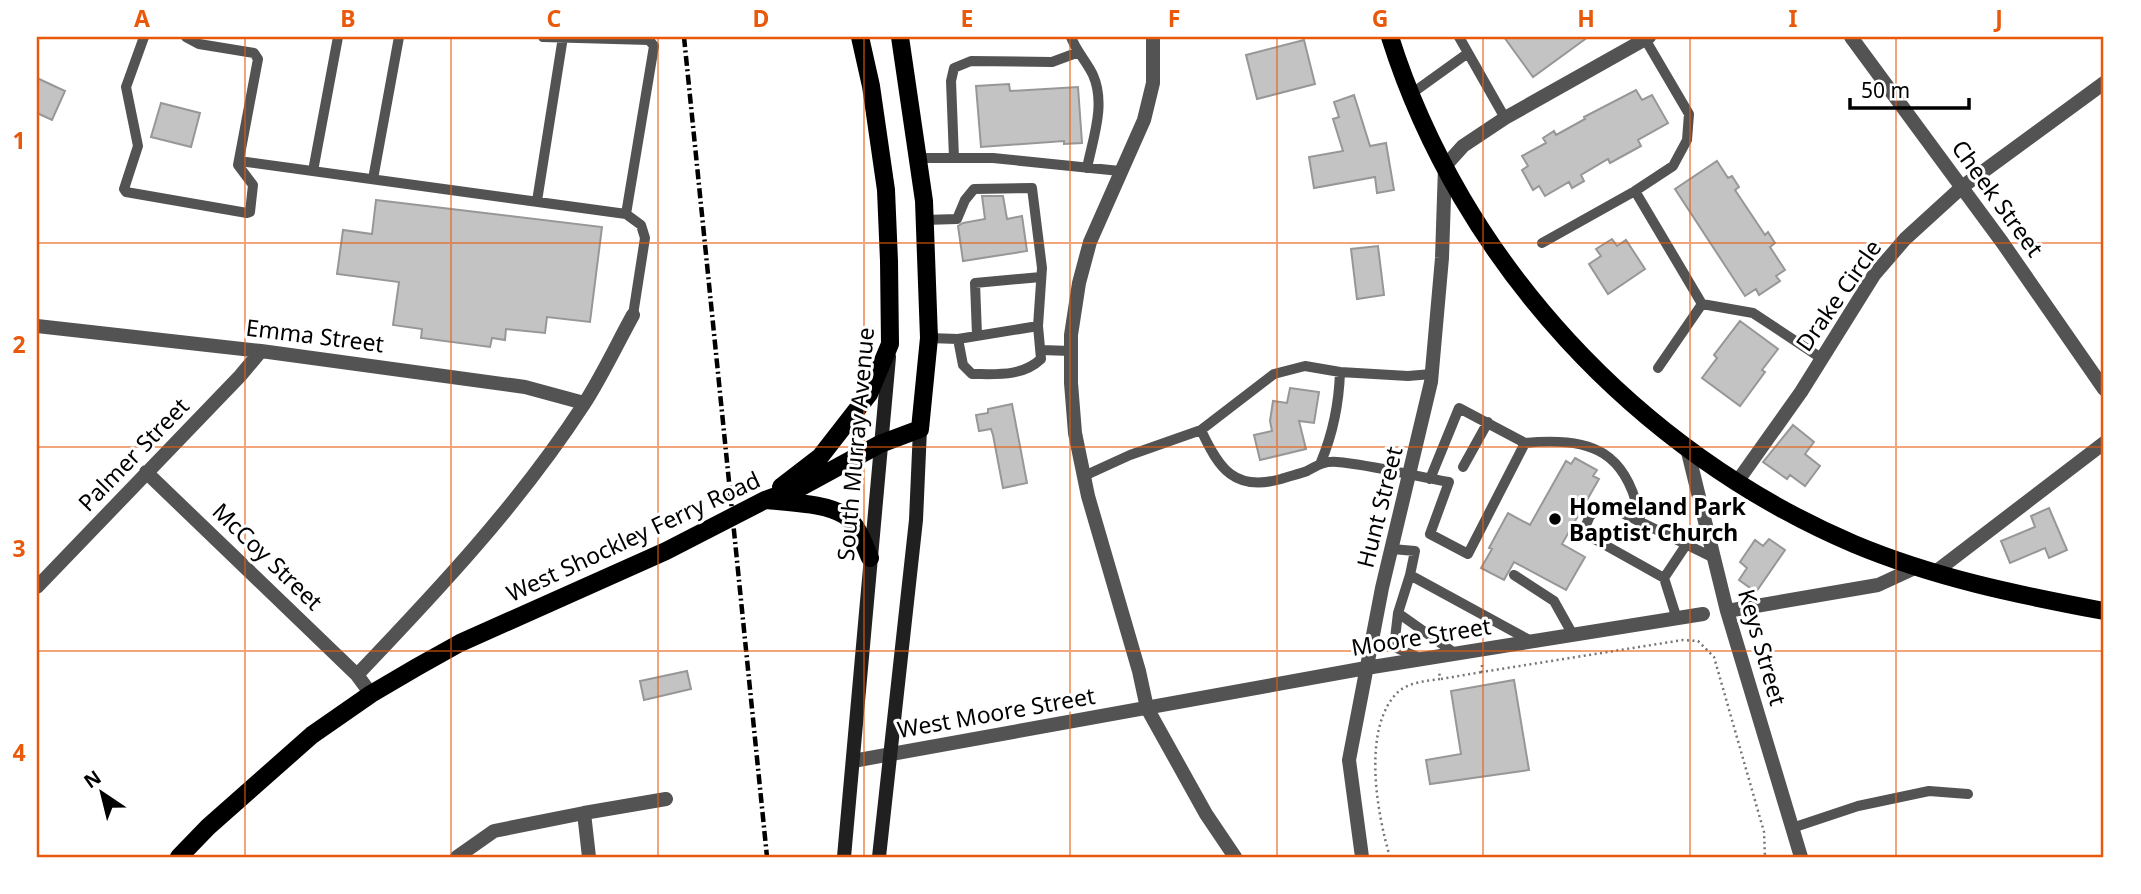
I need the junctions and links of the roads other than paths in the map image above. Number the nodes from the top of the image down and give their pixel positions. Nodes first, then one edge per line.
1 (144, 37) edge
2 (186, 37) edge
3 (338, 37) edge
4 (400, 37) edge
5 (543, 37) edge
6 (563, 37) edge
7 (860, 37) edge
8 (900, 37) edge
9 (1071, 37) edge
10 (1153, 37) edge
11 (1390, 37) edge
12 (1458, 37) edge
13 (1851, 37) edge
14 (1647, 38) edge
15 (200, 40) edge
16 (1079, 52) junction
17 (1468, 53) junction
18 (2104, 83) edge
19 (1411, 94) junction
20 (1505, 118) junction
21 (918, 158) junction
22 (954, 158) junction
23 (239, 161) junction
24 (1445, 166) junction
25 (1087, 168) junction
26 (1120, 170) junction
27 (313, 171) junction
28 (373, 179) junction
29 (1962, 187) junction
30 (1635, 191) junction
31 (537, 201) junction
32 (626, 214) junction
33 (924, 219) junction
34 (1542, 243) dead end
35 (1041, 278) junction
36 (1702, 304) junction
37 (633, 315) joint
38 (37, 326) edge
39 (1038, 327) junction
40 (977, 335) junction
41 (929, 338) junction
42 (958, 339) junction
43 (890, 344) junction
44 (261, 351) junction
45 (1041, 351) junction
46 (1071, 351) junction
47 (1821, 358) junction
48 (1658, 368) dead end
49 (1340, 372) junction
50 (1432, 374) junction
51 (2104, 389) edge
52 (584, 403) junction
53 (1488, 422) junction
54 (920, 429) junction
55 (1201, 430) junction
56 (1525, 443) junction
57 (2104, 443) edge
58 (880, 444) junction
59 (1686, 448) junction
60 (1321, 463) junction
61 (1464, 467) dead end
62 (146, 472) junction
63 (1084, 476) junction
64 (1410, 476) junction
65 (1430, 479) junction
66 (1737, 482) junction
67 (765, 500) junction
68 (1641, 524) junction
69 (1686, 545) junction
70 (1392, 549) junction
71 (870, 558) junction
72 (1716, 559) junction
73 (1925, 570) junction
74 (1410, 575) junction
75 (1514, 576) dead end
76 (1664, 578) junction
77 (37, 587) edge
78 (1727, 611) junction
79 (2104, 611) edge
80 (1398, 613) junction
81 (1703, 614) dead end
82 (1677, 619) junction
83 (1573, 635) junction
84 (1533, 642) junction
85 (1456, 654) junction
86 (1423, 659) junction
87 (1366, 668) junction
88 (357, 675) junction
89 (371, 694) junction
90 (1147, 708) junction
91 (889, 754) junction
92 (853, 761) junction
93 (1968, 794) dead end
94 (666, 799) dead end
95 (584, 813) junction
96 (1792, 828) junction
97 (179, 857) edge
98 (457, 857) edge
99 (589, 857) edge
100 (844, 857) edge
101 (879, 857) edge
102 (1235, 857) edge
103 (1362, 857) edge
104 (1801, 857) edge

1 - 23 lane
2 - 15 lane
3 - 27 lane
4 - 28 lane
5 - 6 lane
6 - 31 lane
6 - 32 lane
7 - 43 main road, South Murray Avenue
8 - 21 main road
9 - 16 lane
10 - 26 street
11 - 19 main road
12 - 17 lane
13 - 29 street, Cheek Street
14 - 20 street
14 - 30 lane
15 - 23 lane
16 - 22 lane
16 - 25 lane
17 - 19 lane
17 - 20 lane
18 - 29 street, Drake Circle
19 - 24 main road
20 - 24 street
21 - 22 lane
21 - 33 main road
22 - 25 lane
23 - 27 lane
24 - 50 street, Hunt Street
24 - 59 main road
25 - 26 lane
26 - 46 street
27 - 28 lane
28 - 31 lane
29 - 47 street, Drake Circle
29 - 51 street, Cheek Street
30 - 34 lane
30 - 36 lane
31 - 32 lane
32 - 37 lane
33 - 35 lane
33 - 41 main road
35 - 39 lane
35 - 40 lane
36 - 47 lane
36 - 48 lane
37 - 52 street
38 - 44 street, Emma Street
39 - 40 lane
39 - 45 lane
40 - 42 lane
41 - 42 lane
41 - 54 main road
42 - 45 lane
43 - 58 main road, South Murray Avenue
43 - 67 main road
44 - 52 street, Emma Street
44 - 62 street, Palmer Street
45 - 46 lane
46 - 63 street
47 - 66 street, Drake Circle
49 - 50 lane
49 - 55 lane
49 - 60 lane
50 - 64 street, Hunt Street
52 - 88 street
53 - 56 lane
53 - 61 lane
53 - 65 lane
54 - 58 main road, West Shockley Ferry Road
54 - 91 main road
55 - 60 lane
55 - 63 lane
56 - 65 lane
56 - 68 lane
57 - 73 street
58 - 67 main road, West Shockley Ferry Road
58 - 71 main road, South Murray Avenue
59 - 66 main road
59 - 72 street, Keys Street
60 - 64 lane
62 - 77 street, Palmer Street
62 - 88 street, McCoy Street
63 - 90 street
64 - 65 lane
64 - 70 street, Hunt Street
66 - 73 main road
67 - 71 main road
67 - 89 main road, West Shockley Ferry Road
68 - 69 lane
68 - 76 lane
69 - 72 lane
69 - 76 lane
70 - 74 lane
70 - 87 street, Hunt Street
71 - 92 main road, South Murray Avenue
72 - 78 street, Keys Street
73 - 78 street
73 - 79 main road
74 - 80 lane
74 - 84 lane
75 - 83 lane
76 - 82 lane
78 - 96 street, Keys Street
80 - 85 lane
80 - 86 lane
81 - 82 street, Moore Street
82 - 83 street, Moore Street
83 - 84 street, Moore Street
84 - 85 street, Moore Street
85 - 86 street, Moore Street
86 - 87 street, Moore Street
87 - 90 street, Moore Street
87 - 103 street, Hunt Street
88 - 89 street
89 - 97 main road, West Shockley Ferry Road
90 - 91 street, West Moore Street
90 - 102 street
91 - 92 street, West Moore Street
91 - 101 main road
92 - 100 main road, South Murray Avenue
93 - 96 lane
94 - 95 street
95 - 98 street
95 - 99 street
96 - 104 street, Keys Street

